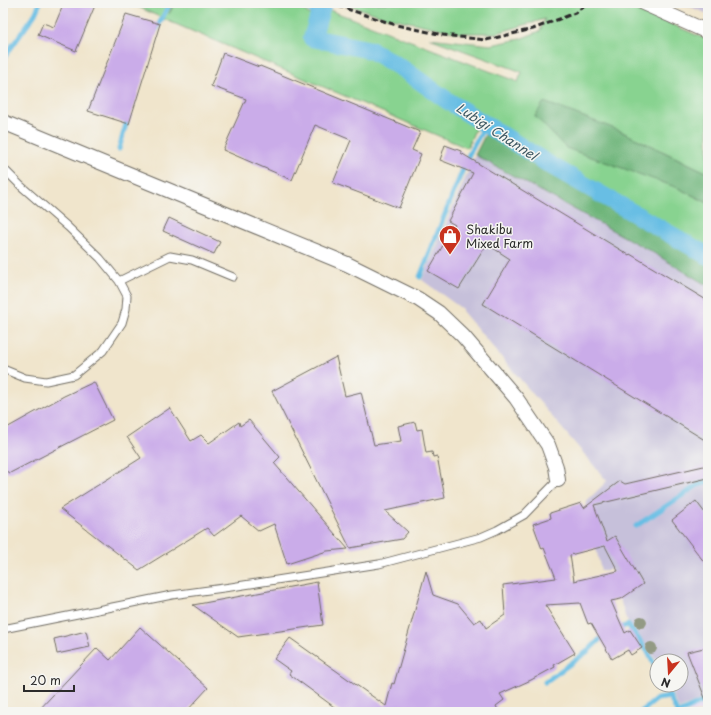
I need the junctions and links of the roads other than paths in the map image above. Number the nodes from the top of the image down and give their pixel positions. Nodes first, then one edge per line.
1 (643, 3) edge
2 (708, 32) edge
3 (3, 122) edge
4 (3, 168) edge
5 (233, 277) dead end
6 (119, 281) junction
7 (3, 369) edge
8 (558, 480) joint
9 (3, 629) edge

1 - 2 street
3 - 8 street
4 - 6 lane
5 - 6 lane
6 - 7 lane
8 - 9 lane

